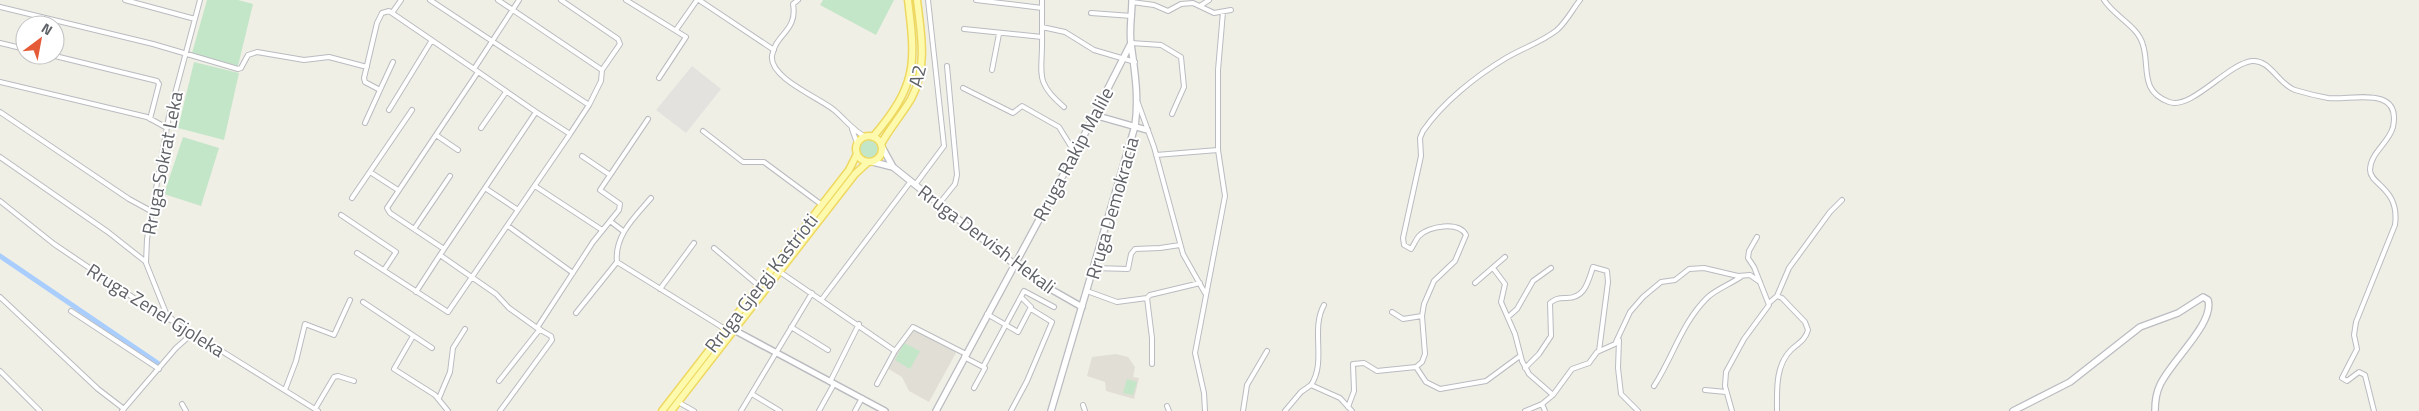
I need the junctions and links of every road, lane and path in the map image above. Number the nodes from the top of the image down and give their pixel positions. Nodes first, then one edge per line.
1 (125, 0) edge
2 (200, 0) edge
3 (401, 0) edge
4 (430, 0) edge
5 (498, 0) edge
6 (519, 0) edge
7 (561, 0) edge
8 (626, 0) edge
9 (698, 0) edge
10 (798, 0) edge
11 (908, 0) edge
12 (917, 0) edge
13 (928, 0) edge
14 (976, 0) edge
15 (1042, 0) edge
16 (1159, 0) edge
17 (1209, 0) edge
18 (1580, 0) edge
19 (2104, 0) edge
20 (1132, 1) edge
21 (792, 2) edge
22 (1158, 6) junction
23 (1200, 6) junction
24 (0, 7) edge
25 (1042, 8) junction
26 (512, 9) junction
27 (1231, 10) dead end
28 (1223, 12) junction
29 (392, 13) junction
30 (1091, 13) dead end
31 (1132, 16) junction
32 (195, 19) junction
33 (1042, 27) junction
34 (964, 29) dead end
35 (676, 30) junction
36 (999, 34) junction
37 (1042, 37) junction
38 (432, 40) junction
39 (492, 41) junction
40 (0, 43) edge
41 (1131, 43) junction
42 (15, 47) edge
43 (774, 50) junction
44 (185, 55) junction
45 (65, 58) edge
46 (1122, 59) junction
47 (393, 62) dead end
48 (1135, 62) junction
49 (363, 66) junction
50 (947, 66) dead end
51 (602, 70) junction
52 (992, 70) dead end
53 (476, 71) junction
54 (659, 78) dead end
55 (0, 82) edge
56 (963, 88) dead end
57 (380, 90) junction
58 (506, 92) junction
59 (1137, 100) junction
60 (589, 105) junction
61 (1064, 107) dead end
62 (389, 110) dead end
63 (412, 110) dead end
64 (0, 112) edge
65 (536, 112) junction
66 (1172, 114) dead end
67 (1094, 115) junction
68 (150, 119) junction
69 (648, 119) dead end
70 (365, 123) dead end
71 (1136, 126) junction
72 (851, 127) junction
73 (167, 128) junction
74 (481, 128) dead end
75 (1147, 130) junction
76 (703, 131) dead end
77 (570, 134) junction
78 (436, 135) junction
79 (869, 137) junction
80 (857, 143) junction
81 (881, 145) junction
82 (458, 150) dead end
83 (1218, 150) junction
84 (1075, 153) junction
85 (857, 154) junction
86 (1156, 155) junction
87 (0, 156) edge
88 (582, 156) dead end
89 (870, 162) junction
90 (893, 167) junction
91 (370, 172) junction
92 (610, 175) junction
93 (450, 176) dead end
94 (913, 183) junction
95 (535, 186) junction
96 (485, 188) junction
97 (398, 190) junction
98 (352, 198) dead end
99 (652, 198) dead end
100 (1842, 200) dead end
101 (0, 201) edge
102 (939, 204) junction
103 (822, 205) junction
104 (518, 210) junction
105 (151, 211) junction
106 (341, 215) dead end
107 (610, 221) junction
108 (508, 226) junction
109 (414, 229) junction
110 (602, 230) junction
111 (623, 231) junction
112 (1757, 237) dead end
113 (694, 243) dead end
114 (1180, 245) junction
115 (714, 248) dead end
116 (444, 249) junction
117 (357, 253) dead end
118 (440, 255) junction
119 (1505, 257) dead end
120 (146, 262) junction
121 (616, 262) junction
122 (1014, 264) junction
123 (1094, 268) junction
124 (1493, 268) junction
125 (1552, 268) dead end
126 (384, 270) junction
127 (780, 272) junction
128 (573, 273) junction
129 (472, 276) junction
130 (1742, 276) junction
131 (1760, 282) junction
132 (1200, 283) junction
133 (1475, 284) dead end
134 (759, 286) junction
135 (660, 289) junction
136 (416, 292) junction
137 (1087, 292) junction
138 (1205, 292) junction
139 (812, 293) junction
140 (1021, 296) junction
141 (1777, 296) junction
142 (0, 298) edge
143 (1147, 298) junction
144 (822, 299) junction
145 (350, 300) dead end
146 (363, 302) dead end
147 (1324, 305) dead end
148 (1054, 307) dead end
149 (1082, 307) junction
150 (1767, 308) junction
151 (1031, 310) junction
152 (71, 311) dead end
153 (1392, 312) dead end
154 (576, 314) dead end
155 (987, 314) junction
156 (1422, 316) junction
157 (1508, 317) junction
158 (175, 322) junction
159 (859, 324) junction
160 (1006, 325) junction
161 (791, 327) junction
162 (465, 329) dead end
163 (539, 329) junction
164 (725, 329) junction
165 (734, 330) junction
166 (193, 333) junction
167 (413, 336) junction
168 (1619, 338) junction
169 (432, 348) dead end
170 (828, 350) dead end
171 (895, 350) junction
172 (1267, 351) dead end
173 (1599, 351) junction
174 (775, 352) junction
175 (965, 356) junction
176 (1520, 356) junction
177 (1152, 364) dead end
178 (983, 367) junction
179 (1416, 367) junction
180 (1525, 368) junction
181 (159, 369) junction
182 (0, 371) edge
183 (354, 381) dead end
184 (499, 381) dead end
185 (832, 383) junction
186 (876, 384) dead end
187 (1311, 385) junction
188 (1654, 386) dead end
189 (974, 388) dead end
190 (285, 390) junction
191 (1704, 390) dead end
192 (1726, 392) junction
193 (752, 394) junction
194 (1553, 395) junction
195 (438, 398) junction
196 (862, 398) junction
197 (678, 402) junction
198 (182, 404) dead end
199 (1542, 404) junction
200 (1083, 405) dead end
201 (1167, 406) dead end
202 (1348, 407) junction
203 (123, 410) edge
204 (316, 410) edge
205 (40, 411) edge
206 (186, 411) edge
207 (448, 411) edge
208 (500, 411) edge
209 (662, 411) edge
210 (671, 411) edge
211 (694, 411) edge
212 (741, 411) edge
213 (780, 411) edge
214 (819, 411) edge
215 (855, 411) edge
216 (886, 411) edge
217 (936, 411) edge
218 (1011, 411) edge
219 (1051, 411) edge
220 (1085, 411) edge
221 (1169, 411) edge
222 (1205, 411) edge
223 (1243, 411) edge
224 (1285, 411) edge
225 (1352, 411) edge
226 (1525, 411) edge
227 (1545, 411) edge
228 (1638, 411) edge
229 (1732, 411) edge
230 (1777, 411) edge
231 (2013, 411) edge
232 (2155, 411) edge
233 (2374, 411) edge

1 - 32 street
2 - 32 street, Rruga Sokrat Leka
3 - 29 street
4 - 39 street
5 - 26 street
6 - 26 street
7 - 51 street
8 - 35 street
9 - 35 street
9 - 43 street
10 - 21 street
11 - 79 main road, A2
12 - 81 main road, A2
13 - 94 street
14 - 25 street
15 - 25 street
16 - 22 street
17 - 23 street
18 - 156 street
19 - 233 street
20 - 22 street
20 - 31 main road, Rruga Demokracia
21 - 43 street
22 - 23 street
23 - 28 street
24 - 44 street
25 - 33 street
26 - 39 street
26 - 51 street
27 - 28 street
28 - 83 street
29 - 38 street
29 - 49 street
30 - 31 street
31 - 41 main road, Rruga Demokracia
32 - 44 street, Rruga Sokrat Leka
33 - 37 street
33 - 46 street
34 - 36 street
35 - 54 street
36 - 37 street
36 - 52 street
37 - 61 street
38 - 53 street
38 - 62 street
39 - 53 street
39 - 60 street
40 - 42 street
41 - 46 main road, Rruga Rakip Malile
41 - 48 main road, Rruga Demokracia
41 - 66 street
43 - 72 street
44 - 49 street
44 - 73 street, Rruga Sokrat Leka
45 - 68 street
46 - 48 street
46 - 67 main road, Rruga Rakip Malile
47 - 57 street
48 - 59 main road, Rruga Demokracia
49 - 57 street
50 - 102 street
51 - 60 street
53 - 58 street
53 - 78 street
55 - 68 street
56 - 84 street
57 - 70 street
58 - 65 street
58 - 74 street
59 - 71 main road, Rruga Demokracia
59 - 75 street
60 - 77 street
63 - 91 street
64 - 105 street
65 - 77 street
65 - 96 street
67 - 71 street
67 - 84 main road, Rruga Rakip Malile
68 - 73 street
69 - 92 street
71 - 75 street
71 - 123 main road, Rruga Demokracia
72 - 79 street
72 - 80 street
73 - 105 street, Rruga Sokrat Leka
75 - 86 street
76 - 103 street
77 - 95 street
78 - 82 street
78 - 97 street
79 - 80 main road
79 - 81 main road
80 - 85 main road
81 - 89 main road
81 - 90 main road, Rruga Dervish Hekali
83 - 86 street
83 - 138 street
84 - 122 main road, Rruga Rakip Malile
85 - 89 main road
85 - 103 main road, Rruga Gjergj Kastrioti
86 - 114 street
87 - 120 street
88 - 92 street
89 - 90 main road, Rruga Dervish Hekali
89 - 127 main road, Rruga Gjergj Kastrioti
90 - 94 main road, Rruga Dervish Hekali
91 - 97 street
91 - 98 street
92 - 107 street
93 - 109 street
94 - 102 main road, Rruga Dervish Hekali
94 - 144 street
95 - 104 street
95 - 110 street
96 - 104 street
96 - 116 street
97 - 109 street
99 - 111 street
100 - 141 street
101 - 158 street, Rruga Zenel Gjoleka
102 - 122 main road, Rruga Dervish Hekali
103 - 134 main road, Rruga Gjergj Kastrioti
104 - 108 street
105 - 120 street, Rruga Sokrat Leka
106 - 126 street
107 - 110 street
107 - 111 street
108 - 128 street
108 - 129 street
109 - 116 street
110 - 128 street
111 - 121 street
112 - 131 street
113 - 135 street
114 - 123 street
114 - 132 street
115 - 134 street
116 - 118 street
117 - 126 street
118 - 129 street
118 - 136 street
119 - 124 street
120 - 158 street, Rruga Sokrat Leka
121 - 135 street
121 - 154 street
122 - 149 street, Rruga Dervish Hekali
122 - 155 main road, Rruga Rakip Malile
123 - 137 main road, Rruga Demokracia
124 - 133 street
124 - 157 street
125 - 157 street
126 - 136 street
127 - 139 street
127 - 165 main road, Rruga Gjergj Kastrioti
128 - 163 street
129 - 136 street
129 - 163 street
130 - 131 street
130 - 168 street
130 - 188 street
131 - 150 street
132 - 138 street
132 - 143 street
134 - 164 main road, Rruga Gjergj Kastrioti
135 - 164 street
137 - 143 street
137 - 149 main road, Rruga Demokracia
138 - 222 street
139 - 144 street
139 - 161 street
140 - 148 street
140 - 151 street
140 - 160 street
141 - 150 street
141 - 230 street
142 - 203 street
143 - 177 street
144 - 159 street
145 - 190 street
146 - 167 street
147 - 187 street
149 - 219 main road, Rruga Demokracia
150 - 192 street
151 - 160 street
151 - 218 street
152 - 181 street
153 - 156 street
155 - 160 street
155 - 175 main road, Rruga Rakip Malile
156 - 179 street
157 - 176 street
158 - 166 street, Rruga Zenel Gjoleka
159 - 171 street
159 - 185 street
160 - 178 street
161 - 170 street
161 - 174 street
162 - 195 street
163 - 184 street
163 - 208 street
164 - 209 main road, Rruga Gjergj Kastrioti
165 - 174 street
165 - 197 main road, Rruga Gjergj Kastrioti
166 - 181 street
166 - 190 street, Rruga Zenel Gjoleka
167 - 169 street
167 - 195 street
168 - 173 street
168 - 228 street
171 - 175 street
171 - 186 street
172 - 223 street
173 - 180 street
173 - 194 street
174 - 185 street
174 - 193 street
175 - 178 street
175 - 217 main road, Rruga Rakip Malile
176 - 179 street
176 - 180 street
178 - 189 street
179 - 202 street
180 - 194 street
181 - 203 street
182 - 205 street
183 - 204 street
185 - 196 street
185 - 214 street
187 - 202 street
187 - 224 street
190 - 204 street, Rruga Zenel Gjoleka
191 - 192 street
192 - 229 street
193 - 212 street
193 - 213 street
194 - 199 street
195 - 207 street
196 - 215 street
196 - 216 street
197 - 210 main road, Rruga Gjergj Kastrioti
197 - 211 street
198 - 206 street
199 - 226 street
199 - 227 street
200 - 220 street
201 - 221 street
202 - 225 street
231 - 232 main road

